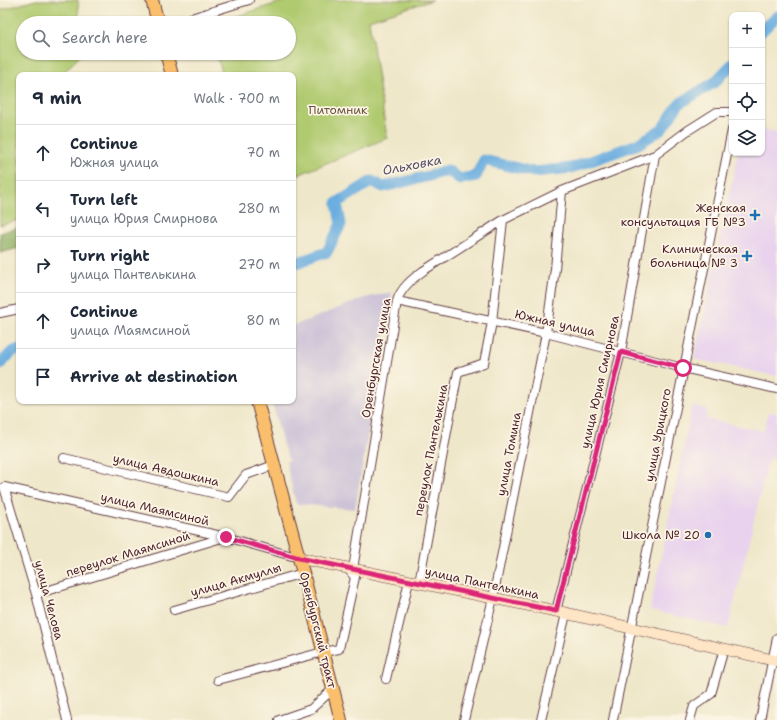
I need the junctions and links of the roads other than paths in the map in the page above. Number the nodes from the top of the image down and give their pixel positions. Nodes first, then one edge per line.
1 (152, 0) edge
2 (249, 0) edge
3 (156, 16) edge
4 (198, 16) edge
5 (168, 60) edge
6 (171, 72) edge
7 (729, 112) edge
8 (729, 145) edge
9 (655, 155) junction
10 (562, 191) junction
11 (503, 220) junction
12 (397, 302) junction
13 (16, 310) edge
14 (0, 313) edge
15 (492, 322) junction
16 (546, 332) junction
17 (621, 352) junction
18 (683, 368) junction
19 (777, 388) edge
20 (258, 404) edge
21 (64, 458) dead end
22 (274, 465) junction
23 (4, 487) joint
24 (226, 537) junction
25 (299, 558) junction
26 (350, 568) junction
27 (304, 573) junction
28 (414, 582) junction
29 (36, 594) junction
30 (493, 598) junction
31 (174, 610) dead end
32 (561, 613) junction
33 (632, 628) junction
34 (777, 638) edge
35 (724, 649) junction
36 (323, 652) junction
37 (775, 661) edge
38 (386, 679) dead end
39 (218, 680) dead end
40 (333, 689) junction
41 (67, 720) edge
42 (279, 720) edge
43 (341, 720) edge
44 (464, 720) edge
45 (541, 720) edge
46 (613, 720) edge
47 (690, 720) edge
48 (760, 720) edge

1 - 3 main road
2 - 4 street
5 - 6 main road
7 - 9 street, Оренбургская улица
8 - 18 street, улица Урицкого
9 - 10 street, Оренбургская улица
9 - 17 street, улица Юрия Смирнова
10 - 11 street, Оренбургская улица
10 - 16 street, улица Томина
11 - 12 street, Оренбургская улица
11 - 15 street, переулок Пантелькина
12 - 15 street, Южная улица
12 - 26 street, Оренбургская улица
13 - 14 street
15 - 16 street, Южная улица
15 - 28 street, переулок Пантелькина
16 - 17 street, Южная улица
16 - 30 street, улица Томина
17 - 18 street, Южная улица
17 - 32 street, улица Юрия Смирнова
18 - 19 street, Южная улица
18 - 33 street, улица Урицкого
20 - 22 main road, Оренбургский тракт
21 - 22 street, улица Авдошкина
22 - 25 main road, Оренбургский тракт
23 - 24 street, улица Маямсиной
23 - 29 street, улица Челова
24 - 25 street, улица Маямсиной
24 - 29 street, переулок Маямсиной
25 - 26 main road, улица Пантелькина
25 - 27 main road, Оренбургский тракт
26 - 28 main road, улица Пантелькина
26 - 36 street, Оренбургская улица
27 - 31 street, улица Акмуллы
27 - 36 main road, Оренбургский тракт
28 - 30 main road, улица Пантелькина
28 - 38 street, переулок Пантелькина
29 - 41 street, улица Челова
30 - 32 main road, улица Пантелькина
30 - 44 street, улица Томина
32 - 33 main road, улица Пантелькина
32 - 45 street, улица Юрия Смирнова
33 - 35 main road, улица Пантелькина
33 - 46 street, улица Урицкого
34 - 37 street
35 - 37 main road, улица Пантелькина
35 - 47 street
36 - 39 street
36 - 40 main road, Оренбургский тракт
37 - 48 street
40 - 42 street
40 - 43 main road, Оренбургский тракт

